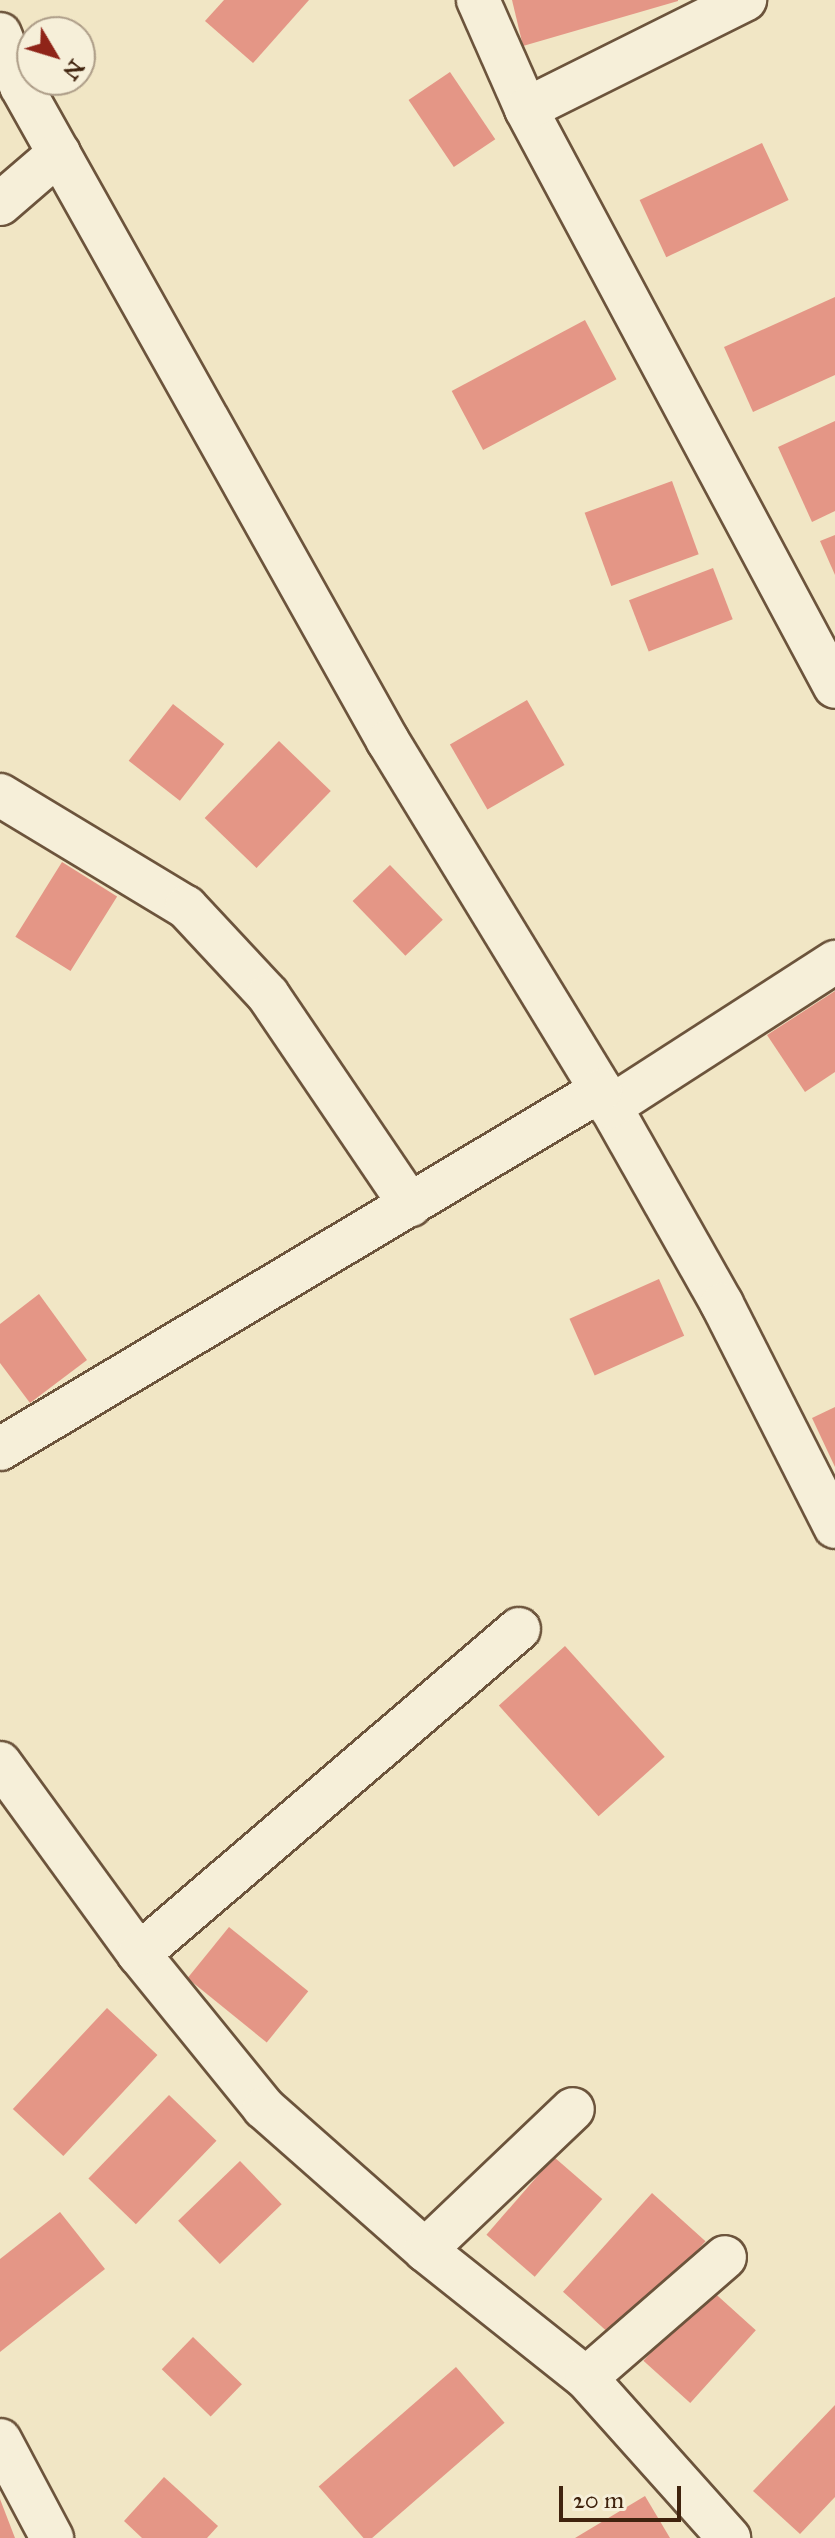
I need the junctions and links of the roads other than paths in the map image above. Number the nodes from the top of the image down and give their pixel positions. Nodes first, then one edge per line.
1 (478, 0) edge
2 (745, 0) edge
3 (0, 34) edge
4 (526, 109) junction
5 (59, 153) junction
6 (0, 204) edge
7 (835, 687) edge
8 (0, 795) edge
9 (835, 962) edge
10 (606, 1099) junction
11 (410, 1205) junction
12 (0, 1449) edge
13 (835, 1527) edge
14 (519, 1629) dead end
15 (0, 1763) edge
16 (139, 1954) junction
17 (573, 2109) dead end
18 (425, 2250) junction
19 (725, 2257) dead end
20 (586, 2378) junction
21 (0, 2440) edge
22 (52, 2538) edge
23 (729, 2538) edge

1 - 4 street
2 - 4 street
3 - 5 street
4 - 7 street
5 - 6 street
5 - 10 street
8 - 11 street
9 - 10 street
10 - 11 street
10 - 13 street
11 - 12 street
14 - 16 street
15 - 16 street
16 - 18 street
17 - 18 street
18 - 20 street
19 - 20 street
20 - 23 street
21 - 22 street

